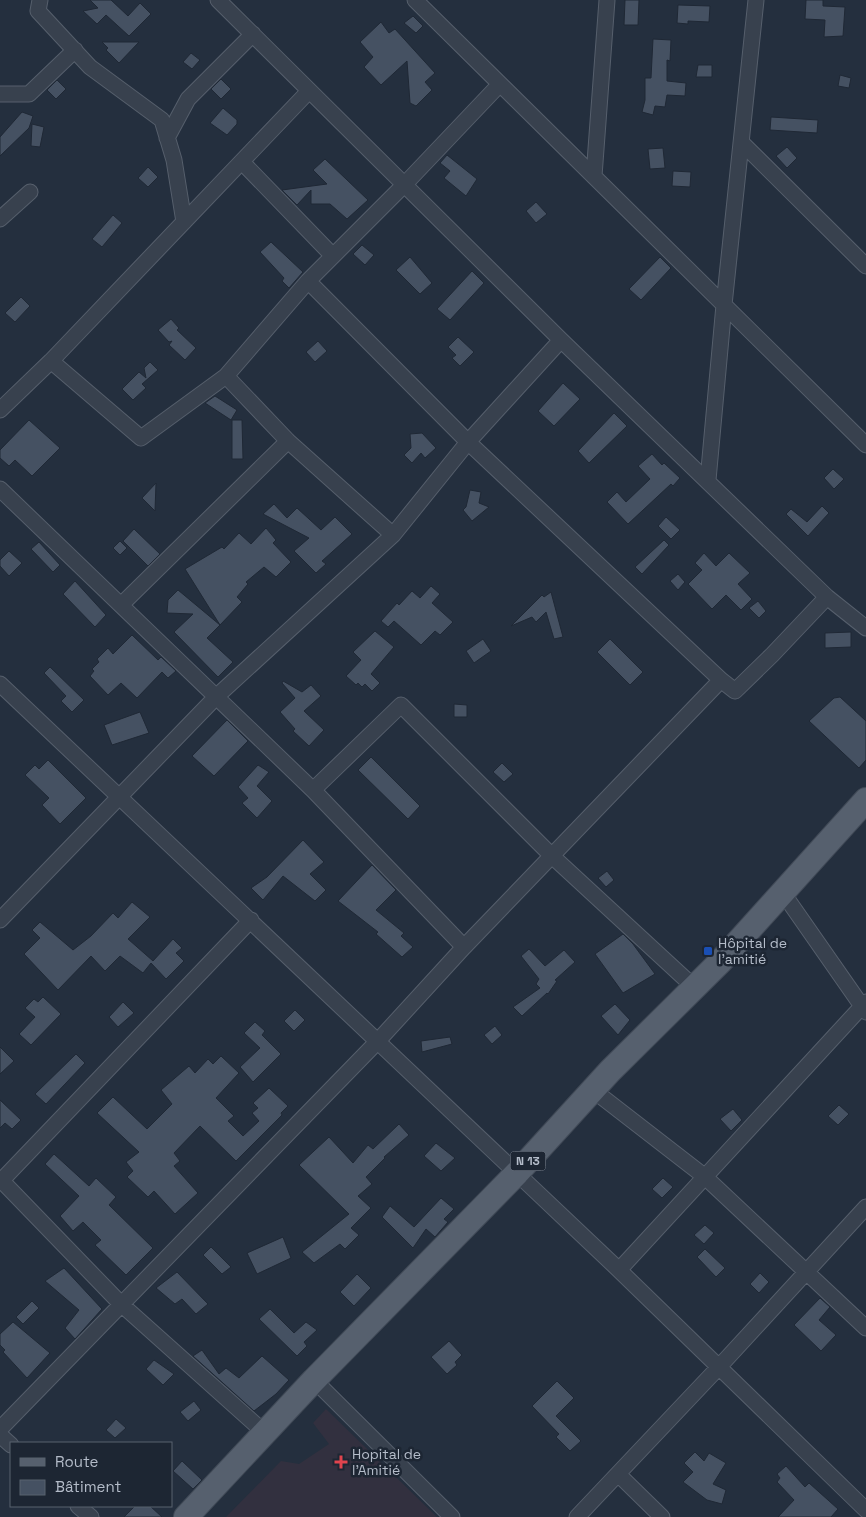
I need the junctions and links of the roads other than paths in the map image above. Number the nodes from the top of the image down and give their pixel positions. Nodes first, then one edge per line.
1 (40, 0) edge
2 (218, 0) edge
3 (415, 0) edge
4 (607, 0) edge
5 (756, 0) edge
6 (252, 34) junction
7 (74, 50) junction
8 (500, 84) junction
9 (309, 92) junction
10 (0, 94) edge
11 (168, 138) junction
12 (742, 143) junction
13 (242, 162) junction
14 (594, 176) junction
15 (404, 185) junction
16 (30, 192) dead end
17 (0, 219) edge
18 (184, 222) junction
19 (333, 256) junction
20 (866, 266) edge
21 (308, 281) junction
22 (724, 305) junction
23 (561, 340) junction
24 (51, 362) junction
25 (226, 376) junction
26 (0, 410) edge
27 (288, 441) junction
28 (468, 442) junction
29 (866, 445) edge
30 (708, 480) junction
31 (0, 489) edge
32 (393, 535) junction
33 (827, 597) junction
34 (122, 604) junction
35 (866, 628) edge
36 (721, 680) junction
37 (0, 684) edge
38 (217, 696) junction
39 (313, 790) junction
40 (120, 797) junction
41 (866, 800) edge
42 (552, 856) junction
43 (783, 893) junction
44 (0, 920) edge
45 (251, 920) junction
46 (464, 947) junction
47 (694, 987) junction
48 (864, 1007) edge
49 (376, 1042) junction
50 (593, 1090) junction
51 (517, 1173) junction
52 (704, 1176) junction
53 (1, 1179) edge
54 (866, 1207) edge
55 (618, 1270) junction
56 (806, 1272) junction
57 (121, 1304) junction
58 (866, 1328) edge
59 (718, 1368) junction
60 (314, 1380) junction
61 (0, 1429) edge
62 (265, 1432) junction
63 (0, 1435) edge
64 (10, 1444) edge
65 (618, 1474) junction
66 (79, 1507) edge
67 (866, 1510) edge
68 (91, 1517) edge
69 (186, 1517) edge
70 (452, 1517) edge
71 (577, 1517) edge
72 (662, 1517) edge

1 - 7 street
2 - 6 street
3 - 8 street
4 - 14 street
5 - 12 street
6 - 9 street
6 - 11 street
7 - 10 street
7 - 11 street
8 - 14 street
8 - 15 street
9 - 13 street
9 - 15 street
11 - 18 street
12 - 20 street
12 - 22 street
13 - 18 street
13 - 19 street
14 - 22 street
15 - 19 street
15 - 23 street
16 - 17 street
18 - 24 street
19 - 21 street
21 - 25 street
21 - 28 street
22 - 29 street
22 - 30 street
23 - 28 street
23 - 30 street
24 - 25 street
24 - 26 street
25 - 27 street
27 - 32 street
27 - 34 street
28 - 32 street
28 - 36 street
30 - 33 street
31 - 34 street
32 - 38 street
33 - 35 street
33 - 36 street
34 - 38 street
36 - 42 street
37 - 40 street
38 - 39 street
38 - 40 street
39 - 42 street
39 - 46 street
40 - 44 street
40 - 45 street
41 - 43 main road, N 13
42 - 46 street
42 - 47 street
43 - 47 main road, N 13
43 - 48 street
45 - 49 street
45 - 53 street
46 - 49 street
47 - 50 main road, N 13
48 - 52 street
49 - 51 street
49 - 57 street
50 - 51 main road, N 13
50 - 52 street
51 - 55 street
51 - 60 main road, N 13
52 - 55 street
52 - 56 street
53 - 57 street
54 - 56 street
55 - 59 street
56 - 58 street
56 - 59 street
57 - 61 street
57 - 62 street
59 - 65 street
59 - 67 street
60 - 62 main road, N 13
60 - 70 street
62 - 69 main road, N 13
63 - 64 street
65 - 71 street
65 - 72 street
66 - 68 street

